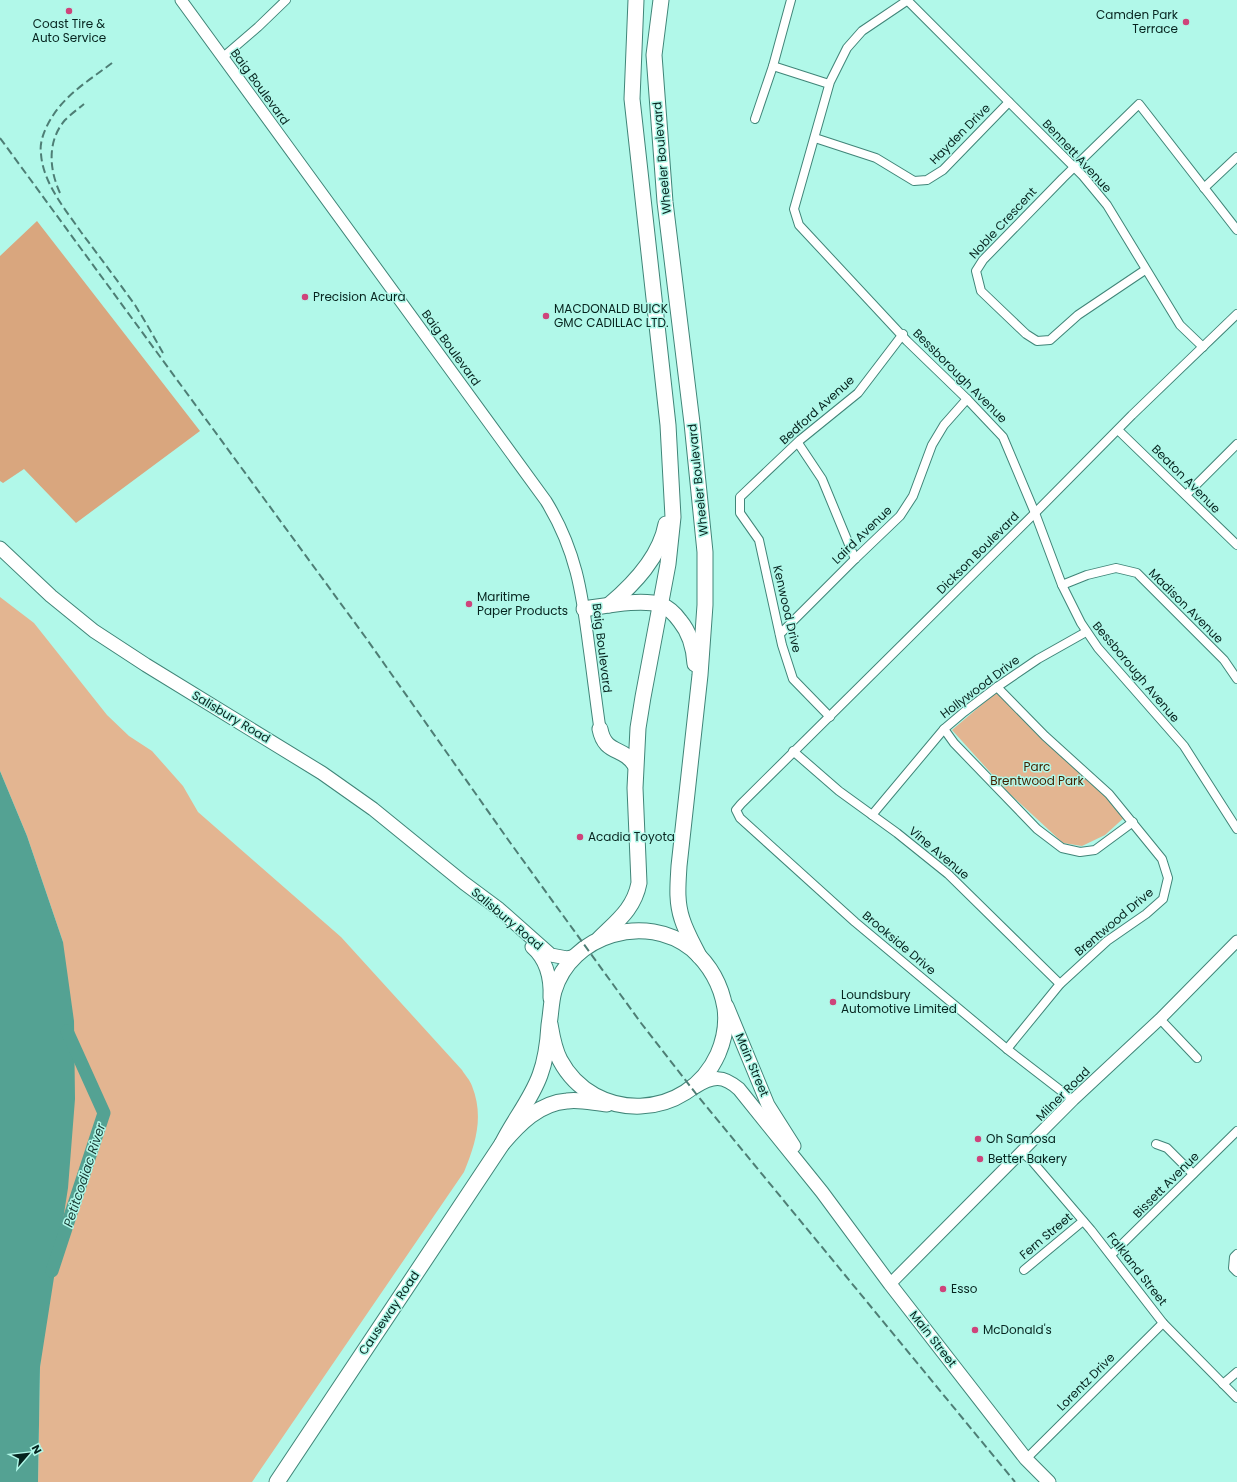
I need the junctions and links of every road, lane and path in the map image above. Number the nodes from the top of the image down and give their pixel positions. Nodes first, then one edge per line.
1 (181, 0) edge
2 (286, 0) edge
3 (629, 0) edge
4 (636, 0) edge
5 (661, 0) edge
6 (667, 0) edge
7 (791, 0) edge
8 (908, 0) edge
9 (222, 58) junction
10 (773, 66) junction
11 (829, 84) junction
12 (656, 85) junction
13 (632, 99) junction
14 (1009, 102) junction
15 (755, 119) dead end
16 (815, 138) junction
17 (1237, 157) edge
18 (1074, 168) junction
19 (1204, 188) junction
20 (1237, 230) edge
21 (1145, 270) junction
22 (1237, 314) edge
23 (903, 334) junction
24 (1204, 347) junction
25 (967, 399) junction
26 (1118, 430) junction
27 (798, 443) junction
28 (1237, 444) edge
29 (672, 484) junction
30 (1186, 495) junction
31 (740, 497) joint
32 (1035, 513) junction
33 (1237, 545) edge
34 (0, 548) edge
35 (854, 559) junction
36 (1062, 585) junction
37 (609, 605) junction
38 (660, 605) junction
39 (584, 609) junction
40 (1086, 632) junction
41 (780, 634) junction
42 (1237, 679) edge
43 (997, 687) junction
44 (696, 706) junction
45 (830, 717) junction
46 (944, 729) junction
47 (600, 730) joint
48 (793, 751) junction
49 (635, 765) junction
50 (736, 810) joint
51 (872, 815) junction
52 (1133, 822) junction
53 (1237, 829) edge
54 (464, 883) junction
55 (599, 939) junction
56 (1237, 941) edge
57 (575, 956) junction
58 (699, 956) junction
59 (1060, 984) junction
60 (723, 996) junction
61 (550, 1009) junction
62 (1160, 1019) junction
63 (550, 1024) junction
64 (1007, 1049) junction
65 (1197, 1058) dead end
66 (691, 1088) junction
67 (1073, 1100) junction
68 (618, 1104) junction
69 (1237, 1131) edge
70 (502, 1144) junction
71 (1156, 1144) dead end
72 (1022, 1152) junction
73 (1193, 1174) junction
74 (822, 1192) junction
75 (1083, 1221) junction
76 (1237, 1254) edge
77 (1110, 1255) junction
78 (1024, 1270) dead end
79 (1237, 1272) edge
80 (890, 1284) junction
81 (1163, 1323) junction
82 (1237, 1372) edge
83 (1223, 1384) junction
84 (1237, 1398) edge
85 (1026, 1459) junction
86 (277, 1482) edge
87 (1049, 1482) edge

1 - 9 street, Baig Boulevard
2 - 9 street
3 - 13 highway
4 - 13 highway, Wheeler Boulevard
5 - 12 highway, Wheeler Boulevard
6 - 12 highway
7 - 10 street
8 - 11 street, Bessborough Avenue
8 - 14 street, Bennett Avenue
9 - 39 street, Baig Boulevard
10 - 11 street
10 - 15 street
11 - 16 street, Bessborough Avenue
12 - 44 highway, Wheeler Boulevard
13 - 29 highway, Wheeler Boulevard
14 - 16 street, Hayden Drive
14 - 18 street, Bennett Avenue
16 - 23 street, Bessborough Avenue
17 - 19 street
18 - 19 street, Noble Crescent
18 - 21 street, Bennett Avenue
18 - 21 street, Noble Crescent
19 - 20 street
21 - 24 street, Bennett Avenue
22 - 24 street, Dickson Boulevard
23 - 25 street, Bessborough Avenue
23 - 27 street, Bedford Avenue
24 - 26 street, Dickson Boulevard
25 - 32 street, Bessborough Avenue
25 - 35 street, Laird Avenue
26 - 30 street, Beaton Avenue
26 - 32 street, Dickson Boulevard
27 - 31 street, Bedford Avenue
27 - 35 street
28 - 30 street
29 - 37 highway
29 - 38 highway, Wheeler Boulevard
30 - 33 street, Beaton Avenue
31 - 41 street, Kenwood Drive
32 - 36 street, Bessborough Avenue
32 - 45 street, Dickson Boulevard
34 - 54 main road, Salisbury Road
35 - 41 street, Laird Avenue
36 - 40 street, Bessborough Avenue
36 - 42 street, Madison Avenue
37 - 38 highway
37 - 39 highway
38 - 44 highway
38 - 49 highway, Wheeler Boulevard
39 - 47 street, Baig Boulevard
40 - 43 street, Hollywood Drive
40 - 53 street, Bessborough Avenue
41 - 45 street, Kenwood Drive
43 - 46 street, Hollywood Drive
43 - 52 street, Brentwood Drive
44 - 58 highway, Wheeler Boulevard
45 - 48 street, Dickson Boulevard
46 - 51 street, Hollywood Drive
46 - 52 street
47 - 49 highway
48 - 50 street, Dickson Boulevard
48 - 51 street, Vine Avenue
49 - 55 highway, Wheeler Boulevard
50 - 64 street, Brookside Drive
51 - 59 street, Vine Avenue
52 - 59 street, Brentwood Drive
54 - 57 main road, Salisbury Road
54 - 61 main road, Salisbury Road
55 - 57 highway
55 - 58 highway
56 - 62 street, Milner Road
57 - 61 highway
58 - 60 highway
59 - 64 street, Brentwood Drive
60 - 66 highway
60 - 74 main road, Main Street
61 - 63 highway
62 - 65 street
62 - 67 street, Milner Road
63 - 68 highway
63 - 70 highway, Causeway Road
64 - 67 street, Brookside Drive
66 - 68 highway
66 - 74 main road, Main Street
67 - 72 street, Milner Road
68 - 70 highway, Causeway Road
69 - 73 street, Bissett Avenue
70 - 86 highway, Causeway Road
71 - 73 street
72 - 75 street, Falkland Street
72 - 80 street, Milner Road
73 - 77 street, Bissett Avenue
74 - 80 main road, Main Street
75 - 77 street, Falkland Street
75 - 78 street, Fern Street
76 - 79 street
77 - 81 street, Falkland Street
80 - 85 main road, Main Street
81 - 83 street, Falkland Street
81 - 85 street, Lorentz Drive
82 - 83 street
83 - 84 street, Falkland Street
85 - 87 main road, Main Street

